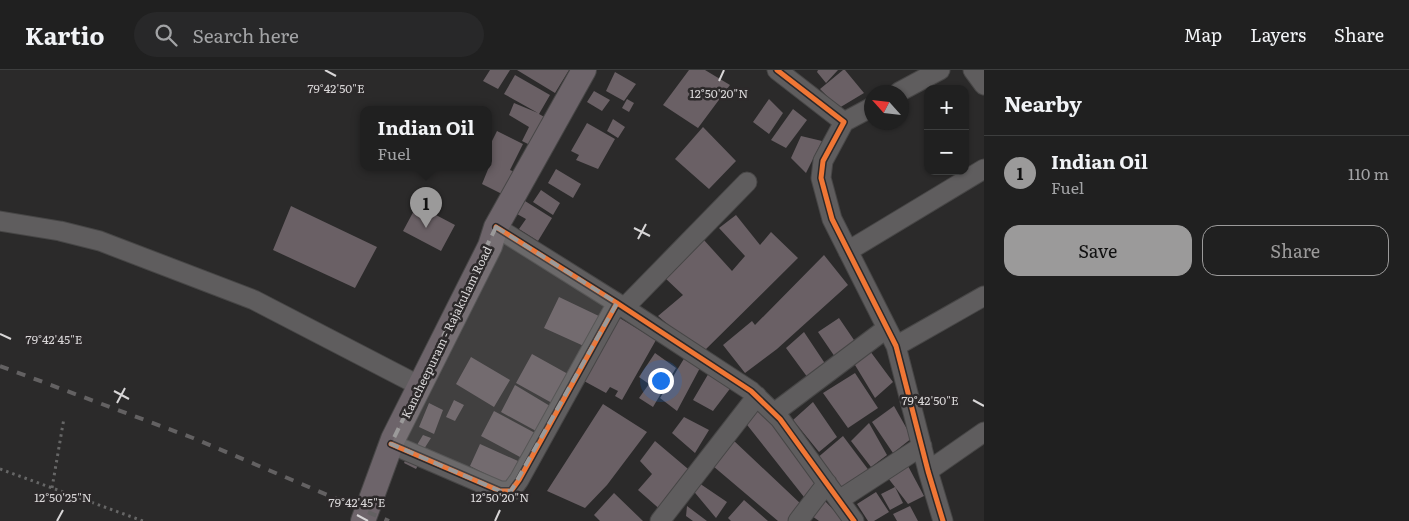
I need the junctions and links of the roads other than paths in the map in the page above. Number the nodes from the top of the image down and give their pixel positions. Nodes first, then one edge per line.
1 (583, 70) edge
2 (777, 70) edge
3 (940, 70) edge
4 (973, 70) edge
5 (984, 85) edge
6 (909, 86) edge
7 (864, 111) edge
8 (844, 122) junction
9 (984, 170) edge
10 (747, 182) dead end
11 (0, 221) edge
12 (496, 227) junction
13 (848, 251) junction
14 (984, 296) edge
15 (621, 305) junction
16 (887, 328) junction
17 (896, 346) junction
18 (420, 386) junction
19 (757, 396) junction
20 (774, 413) junction
21 (984, 432) edge
22 (391, 444) junction
23 (922, 446) junction
24 (928, 471) junction
25 (827, 483) junction
26 (839, 500) junction
27 (363, 521) edge
28 (660, 521) edge
29 (798, 521) edge
30 (854, 521) edge
31 (943, 521) edge

1 - 12 main road, Kancheepuram - Rajakulam Road
2 - 8 street
3 - 6 street
4 - 5 street
7 - 8 street
8 - 13 street
9 - 13 street
10 - 15 street
11 - 18 street
12 - 15 street
12 - 18 main road, Kancheepuram - Rajakulam Road
13 - 16 street
14 - 17 street
15 - 19 street
15 - 22 street
16 - 17 street
16 - 20 street
17 - 23 street
18 - 22 main road, Kancheepuram - Rajakulam Road
19 - 20 street
19 - 28 street
20 - 25 street
21 - 24 street
22 - 27 main road, Kancheepuram - Rajakulam Road
23 - 24 street
23 - 26 street
24 - 31 street
25 - 26 street
25 - 29 street
26 - 30 street

